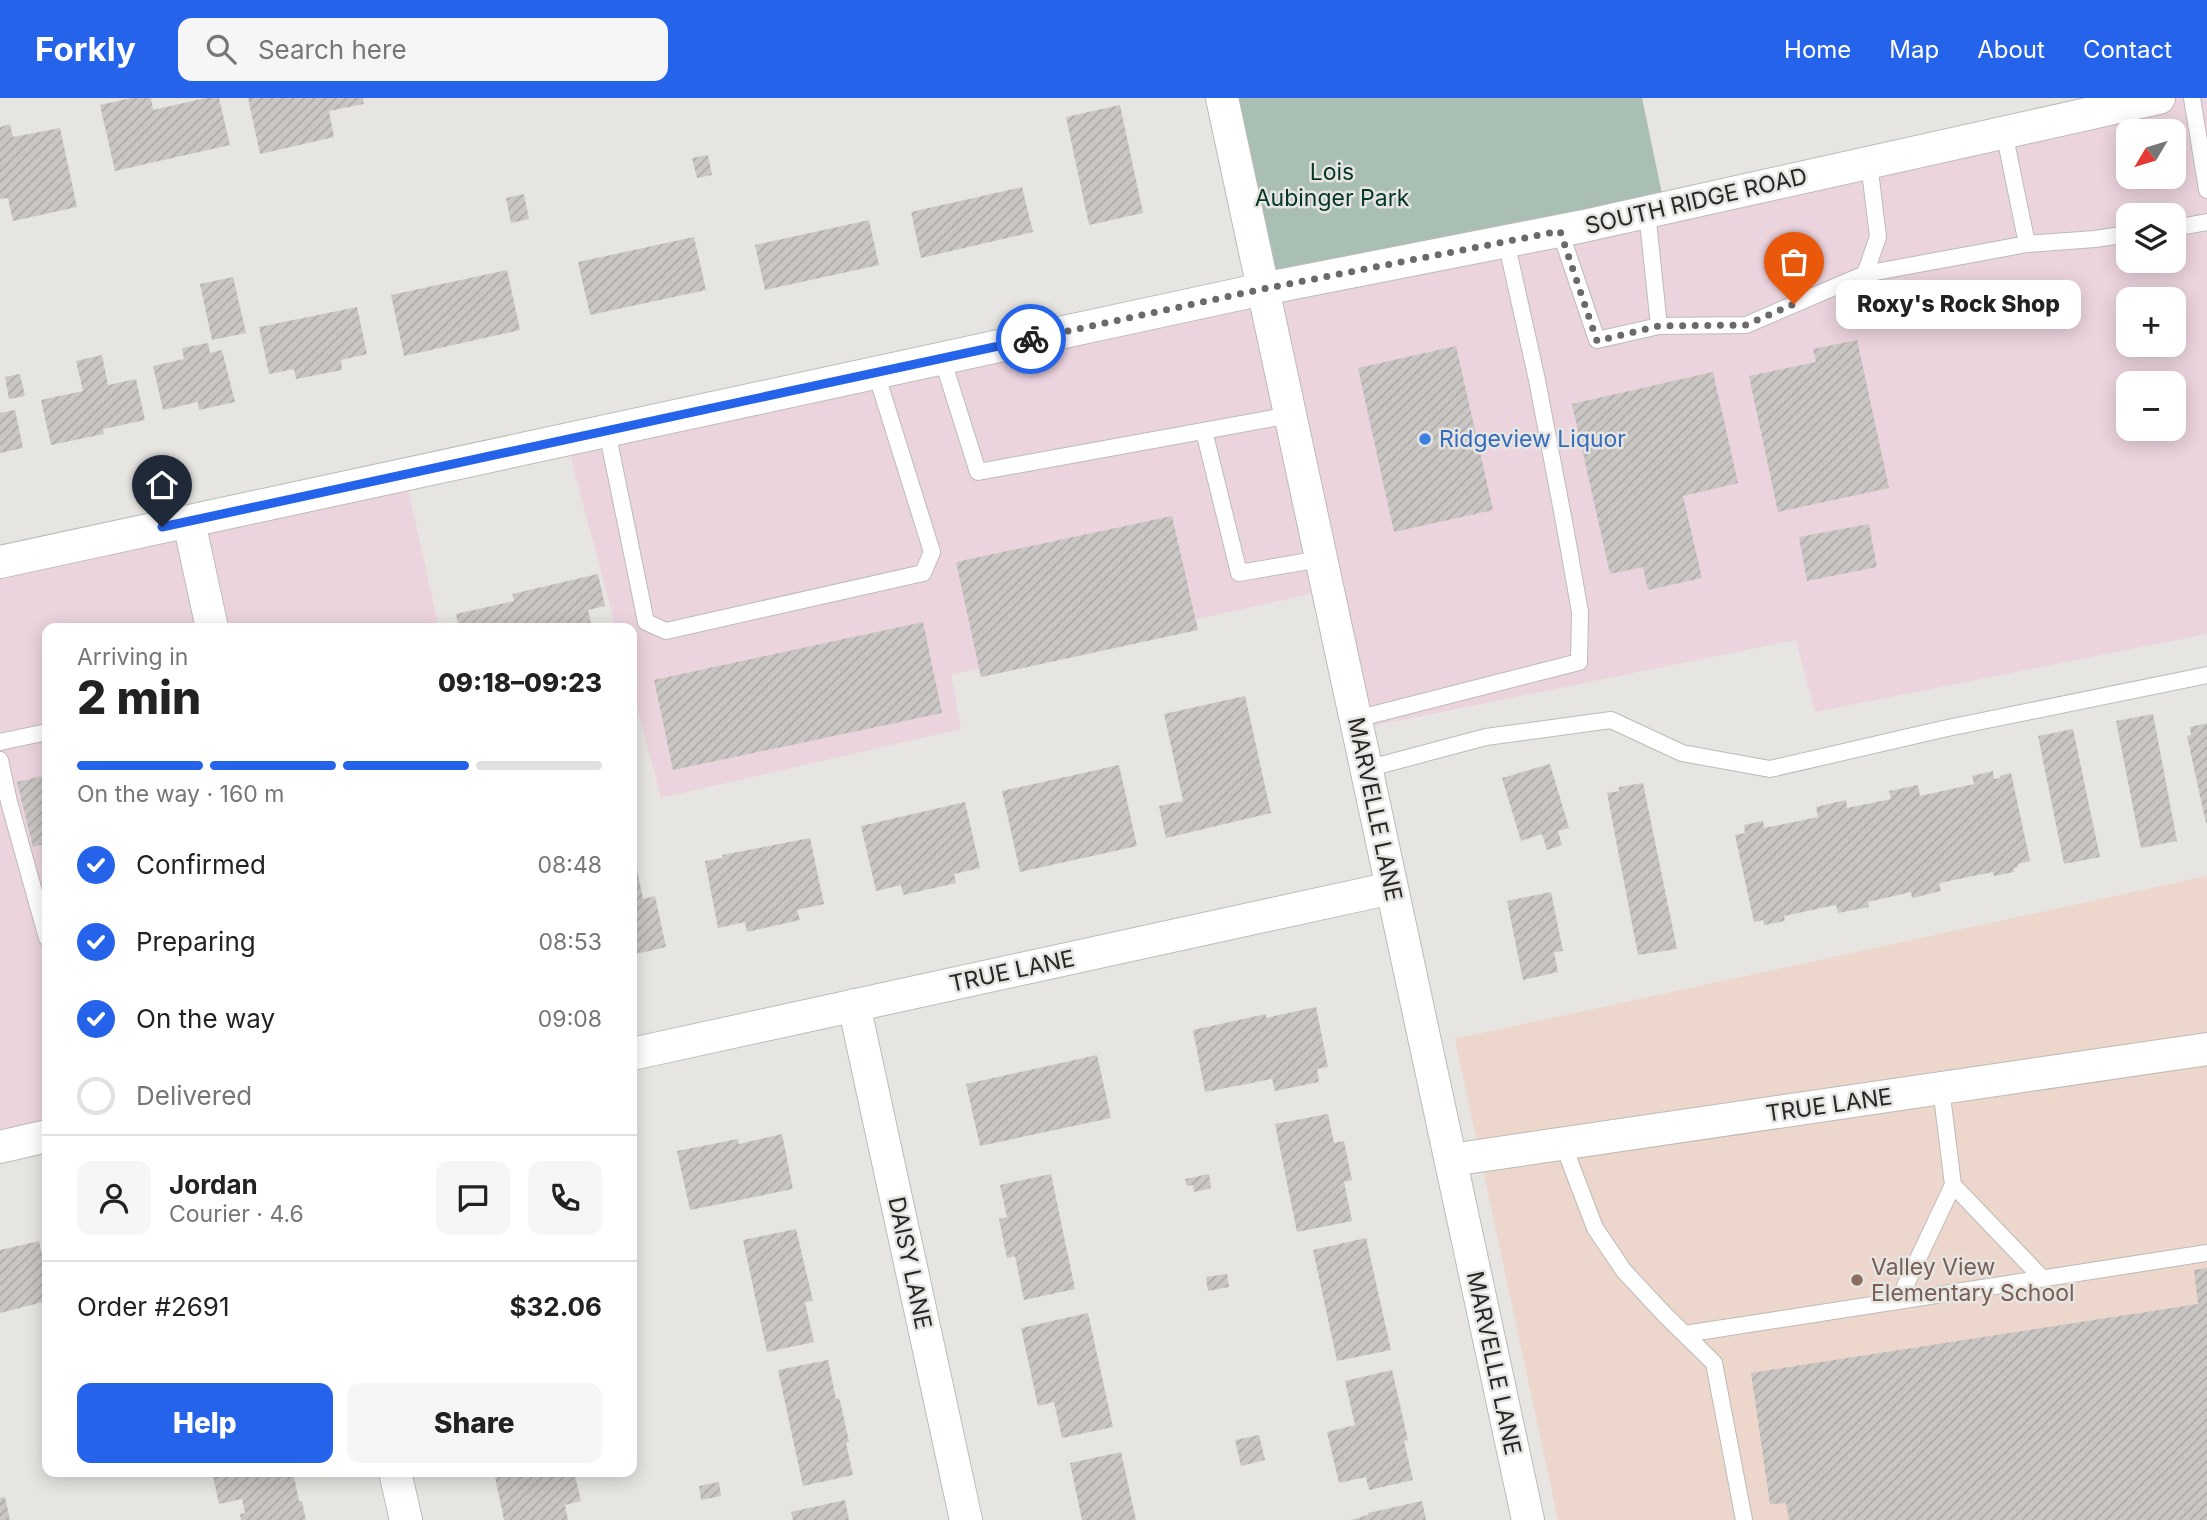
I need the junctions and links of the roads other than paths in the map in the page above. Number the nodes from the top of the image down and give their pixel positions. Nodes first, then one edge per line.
1 (1222, 98) edge
2 (2159, 98) edge
3 (2192, 98) edge
4 (2004, 132) junction
5 (1869, 163) junction
6 (2207, 190) edge
7 (1647, 212) junction
8 (2207, 222) edge
9 (2186, 226) edge
10 (1560, 231) junction
11 (2116, 236) edge
12 (1506, 241) junction
13 (2026, 244) junction
14 (1865, 274) junction
15 (1263, 289) junction
16 (1659, 326) junction
17 (942, 358) junction
18 (876, 373) junction
19 (1290, 415) junction
20 (607, 431) junction
21 (1204, 431) junction
22 (189, 522) junction
23 (1321, 559) junction
24 (0, 562) edge
25 (211, 623) edge
26 (2207, 675) edge
27 (1356, 719) junction
28 (42, 733) edge
29 (0, 742) edge
30 (0, 760) edge
31 (1366, 769) junction
32 (1392, 888) junction
33 (42, 920) edge
34 (854, 1005) junction
35 (2207, 1049) edge
36 (637, 1053) edge
37 (1941, 1088) junction
38 (42, 1137) edge
39 (1563, 1144) junction
40 (0, 1147) edge
41 (1451, 1160) junction
42 (1953, 1185) junction
43 (2207, 1253) edge
44 (2042, 1278) junction
45 (1898, 1301) junction
46 (1685, 1334) junction
47 (396, 1477) edge
48 (406, 1520) edge
49 (966, 1520) edge
50 (1528, 1520) edge
51 (1744, 1520) edge

1 - 15 street, MARVELLE LANE
2 - 4 street, SOUTH RIDGE ROAD
3 - 6 lane
4 - 5 street, SOUTH RIDGE ROAD
4 - 13 lane
5 - 7 street, SOUTH RIDGE ROAD
5 - 14 lane
7 - 10 street, SOUTH RIDGE ROAD
7 - 16 lane
8 - 9 lane
10 - 12 street, SOUTH RIDGE ROAD
10 - 16 lane
11 - 13 lane
12 - 15 street, SOUTH RIDGE ROAD
12 - 27 lane
13 - 14 lane
14 - 16 lane
15 - 17 street, SOUTH RIDGE ROAD
15 - 19 street, MARVELLE LANE
17 - 18 street, SOUTH RIDGE ROAD
17 - 21 lane
18 - 20 street, SOUTH RIDGE ROAD
18 - 20 lane
19 - 21 lane
19 - 23 street, MARVELLE LANE
20 - 22 street, SOUTH RIDGE ROAD
21 - 23 lane
22 - 24 street, SOUTH RIDGE ROAD
22 - 25 street
23 - 27 street, MARVELLE LANE
26 - 31 lane
27 - 31 street, MARVELLE LANE
28 - 29 lane
30 - 33 lane
31 - 32 street, MARVELLE LANE
32 - 34 street, TRUE LANE
32 - 41 street, MARVELLE LANE
34 - 36 street, TRUE LANE
34 - 49 street, DAISY LANE
35 - 37 street, TRUE LANE
37 - 39 street, TRUE LANE
37 - 42 lane
38 - 40 street
39 - 41 street, TRUE LANE
39 - 46 lane
41 - 50 street, MARVELLE LANE
42 - 44 lane
42 - 45 lane
43 - 44 lane
44 - 45 lane
45 - 46 lane
46 - 51 lane
47 - 48 street

